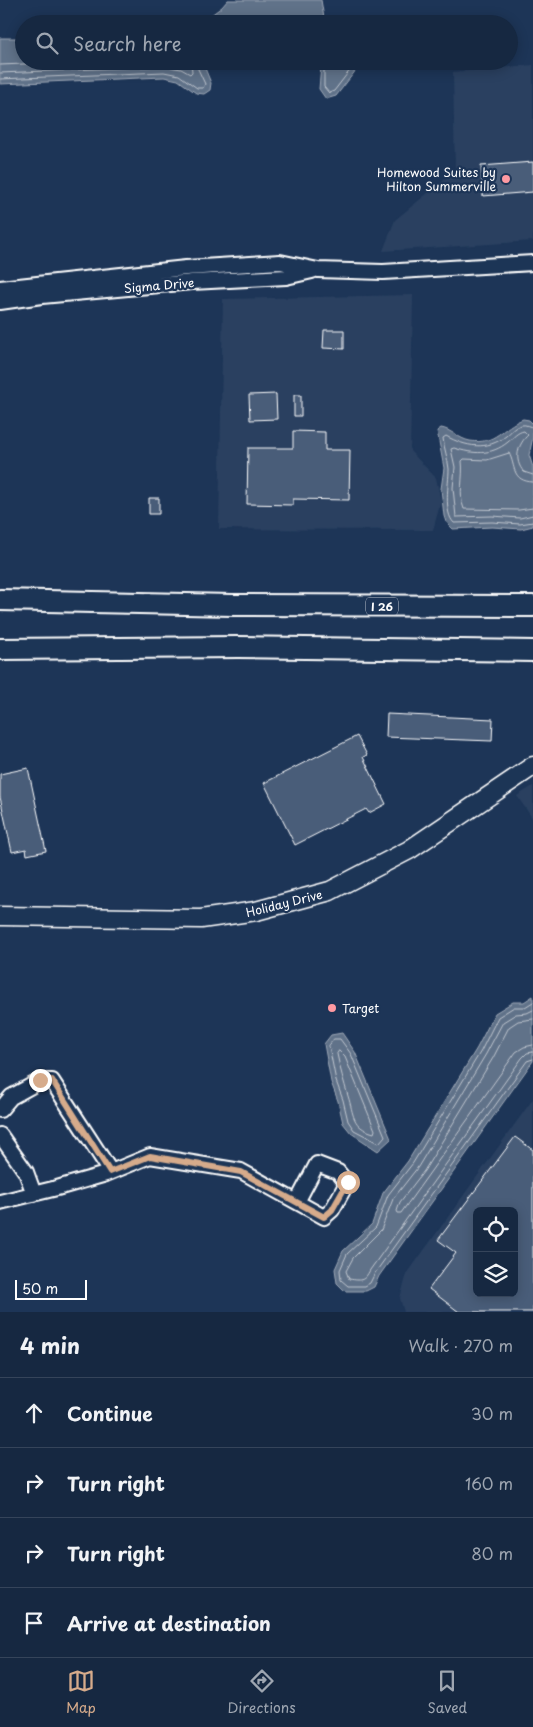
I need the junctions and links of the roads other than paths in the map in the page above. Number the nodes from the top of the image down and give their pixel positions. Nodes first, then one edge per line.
1 (533, 263) edge
2 (318, 270) junction
3 (0, 288) edge
4 (0, 302) edge
5 (0, 600) edge
6 (533, 606) edge
7 (0, 649) edge
8 (533, 651) edge
9 (533, 766) edge
10 (0, 916) edge
11 (0, 1110) edge
12 (0, 1135) edge
13 (110, 1172) junction
14 (34, 1194) junction
15 (0, 1202) edge
16 (297, 1202) dead end

1 - 2 street, Sigma Drive
2 - 3 street, Sigma Drive
2 - 4 street, Sigma Drive
5 - 6 highway, I 26
7 - 8 highway
9 - 10 main road, Holiday Drive
11 - 13 street
12 - 14 street
13 - 14 street
13 - 16 street
14 - 15 street

